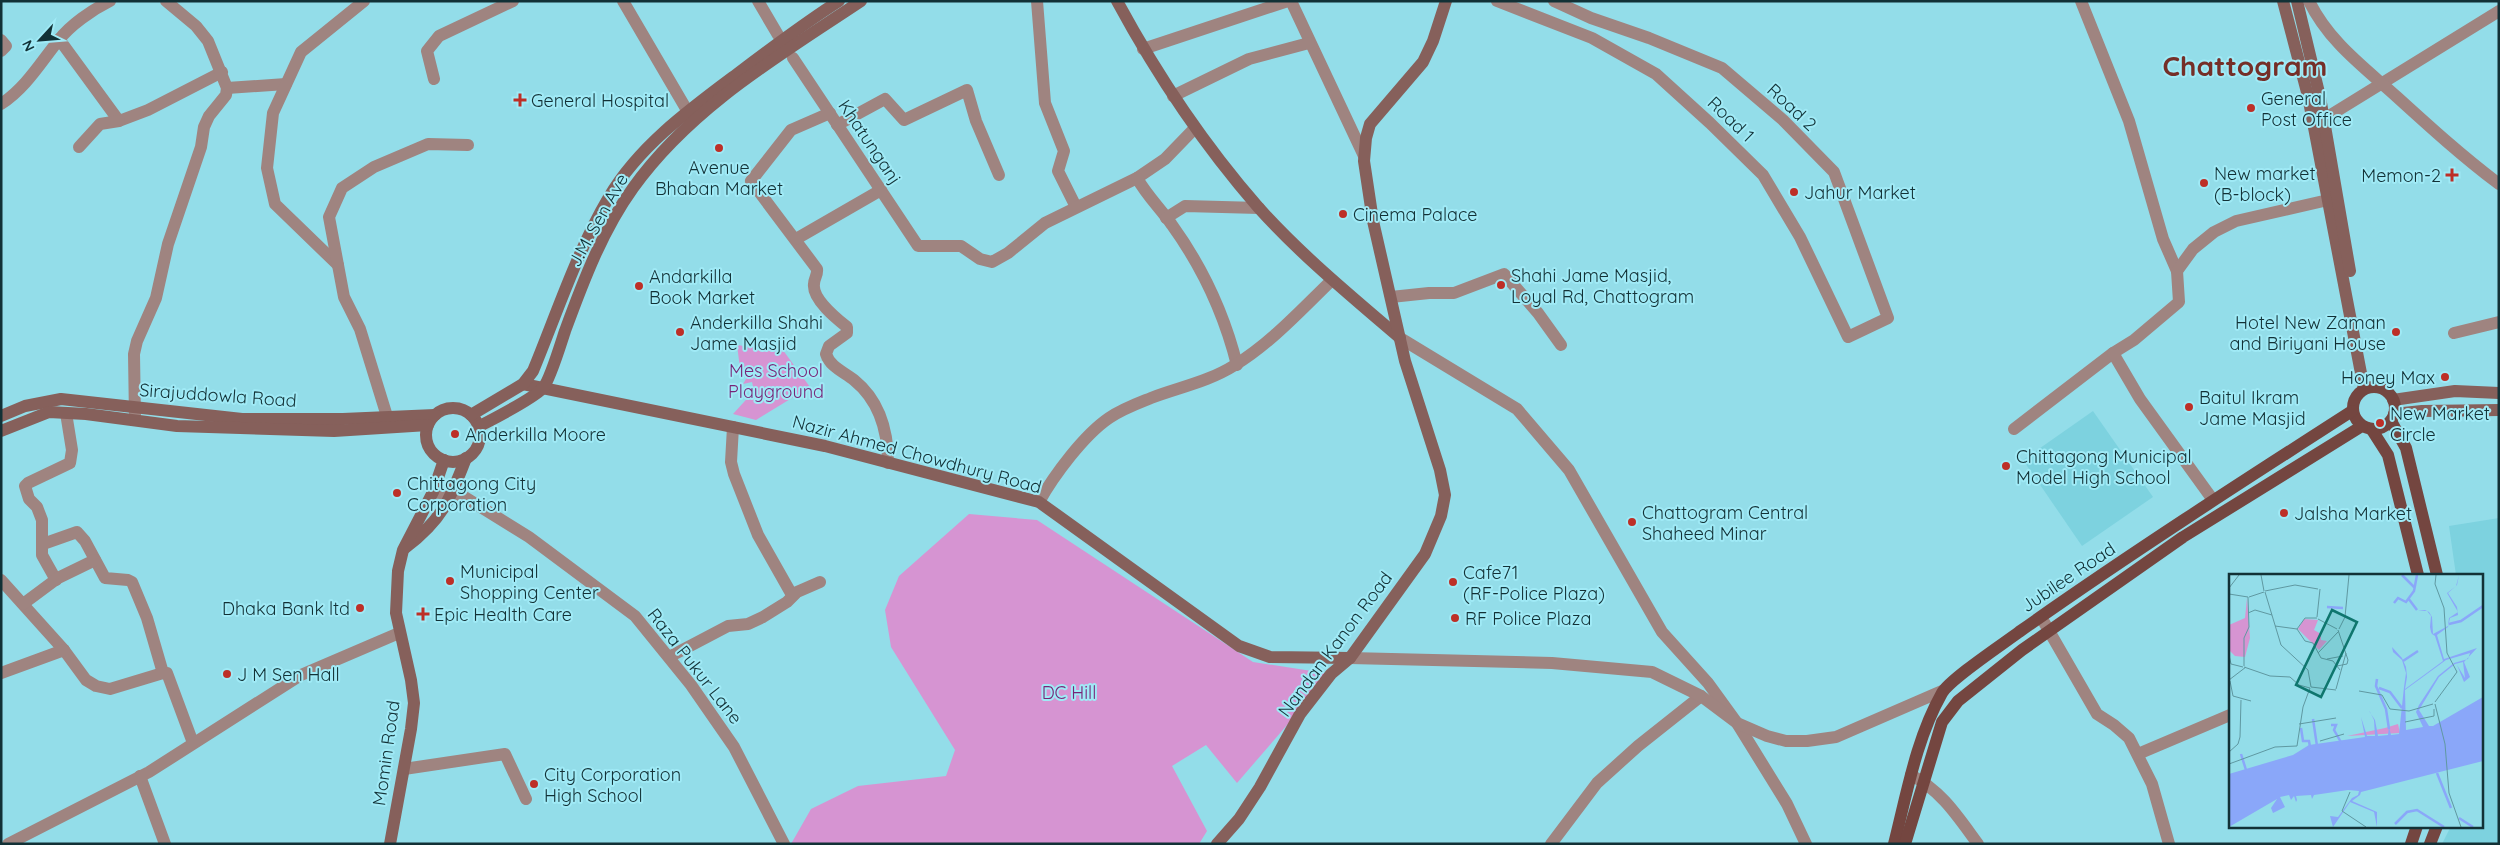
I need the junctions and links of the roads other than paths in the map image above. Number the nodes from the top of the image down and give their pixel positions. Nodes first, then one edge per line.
1 (110, 1) edge
2 (166, 1) edge
3 (364, 1) edge
4 (513, 1) edge
5 (623, 1) edge
6 (758, 1) edge
7 (839, 1) edge
8 (861, 1) edge
9 (1037, 1) edge
10 (1117, 1) edge
11 (1289, 1) edge
12 (1446, 1) edge
13 (1497, 1) edge
14 (1554, 1) edge
15 (2081, 1) edge
16 (2284, 1) edge
17 (2297, 1) edge
18 (2309, 1) edge
19 (2499, 11) edge
20 (778, 35) dead end
21 (59, 39) junction
22 (1, 40) edge
23 (1309, 43) junction
24 (1143, 49) junction
25 (1, 51) edge
26 (793, 58) dead end
27 (222, 72) junction
28 (434, 79) dead end
29 (2381, 83) junction
30 (286, 84) junction
31 (227, 88) junction
32 (1173, 96) junction
33 (1, 104) edge
34 (688, 112) junction
35 (830, 113) junction
36 (2324, 119) junction
37 (119, 121) junction
38 (838, 125) junction
39 (1195, 128) junction
40 (468, 145) dead end
41 (79, 147) dead end
42 (1364, 156) junction
43 (999, 175) dead end
44 (1138, 178) junction
45 (2499, 184) edge
46 (881, 190) junction
47 (2328, 200) junction
48 (1076, 207) junction
49 (1259, 208) junction
50 (1166, 218) junction
51 (796, 240) junction
52 (338, 265) junction
53 (2177, 271) junction
54 (1332, 280) junction
55 (1391, 297) junction
56 (2499, 322) edge
57 (1863, 329) joint
58 (2454, 333) dead end
59 (1400, 338) junction
60 (1561, 345) dead end
61 (2113, 353) junction
62 (1236, 365) junction
63 (523, 384) junction
64 (544, 388) junction
65 (2367, 388) junction
66 (2499, 393) edge
67 (2393, 400) junction
68 (135, 408) junction
69 (2499, 410) edge
70 (2352, 411) junction
71 (66, 413) junction
72 (471, 415) junction
73 (1, 416) edge
74 (2393, 417) junction
75 (431, 420) junction
76 (135, 422) junction
77 (388, 422) junction
78 (478, 427) junction
79 (733, 427) junction
80 (2367, 428) junction
81 (2014, 429) dead end
82 (1, 431) edge
83 (466, 458) junction
84 (444, 460) junction
85 (888, 463) junction
86 (433, 492) junction
87 (452, 496) junction
88 (2213, 500) junction
89 (1039, 502) junction
90 (43, 544) junction
91 (403, 550) junction
92 (94, 560) junction
93 (2418, 574) edge
94 (2436, 574) edge
95 (1, 580) edge
96 (56, 580) junction
97 (820, 582) dead end
98 (792, 595) junction
99 (23, 604) junction
100 (2041, 616) junction
101 (2049, 631) junction
102 (399, 633) junction
103 (64, 650) junction
104 (669, 657) junction
105 (1350, 658) junction
106 (1, 673) edge
107 (163, 673) junction
108 (1942, 691) junction
109 (1701, 696) junction
110 (2229, 715) edge
111 (1737, 723) junction
112 (193, 743) junction
113 (2138, 754) junction
114 (404, 769) junction
115 (1911, 775) junction
116 (140, 776) junction
117 (1924, 782) junction
118 (526, 799) dead end
119 (2416, 828) edge
120 (2436, 828) edge
121 (8, 844) edge
122 (165, 844) edge
123 (390, 844) edge
124 (784, 844) edge
125 (1217, 844) edge
126 (1551, 844) edge
127 (1806, 844) edge
128 (1894, 844) edge
129 (1906, 844) edge
130 (1978, 844) edge
131 (2169, 844) edge
132 (2411, 844) edge
133 (2430, 844) edge

1 - 21 street
2 - 27 street
3 - 30 street
4 - 28 street
5 - 34 street
6 - 20 street
7 - 34 main road, J.M. Sen Ave
8 - 64 main road, J.M. Sen Ave
9 - 48 street
10 - 24 main road
11 - 23 street
11 - 24 street
12 - 42 main road, Nandan Kanon Road
13 - 57 street, Road 1
14 - 57 street, Road 2
15 - 53 street
16 - 47 main road
17 - 36 main road
18 - 29 street
19 - 29 street
21 - 33 street
21 - 37 street
22 - 25 street
23 - 32 street
23 - 42 street
24 - 32 main road
26 - 35 street, Khatunganj
27 - 31 street
27 - 37 street
29 - 36 street
29 - 45 street
30 - 31 street
30 - 52 street
31 - 68 street
32 - 39 main road
34 - 63 main road, J.M. Sen Ave
35 - 38 street, Khatunganj
35 - 51 street
36 - 65 main road
37 - 41 street
38 - 43 street
38 - 46 street, Khatunganj
39 - 44 street
39 - 49 main road
40 - 52 street
42 - 55 main road, Nandan Kanon Road
44 - 48 street
44 - 50 street
46 - 48 street, Khatunganj
46 - 51 street
47 - 53 street
47 - 65 main road
49 - 50 street
49 - 54 main road
50 - 62 street
51 - 85 street
52 - 77 street
53 - 61 street
54 - 59 main road
54 - 62 street
55 - 59 main road, Nandan Kanon Road
55 - 60 street
56 - 58 street
59 - 105 main road, Nandan Kanon Road
59 - 111 street
61 - 81 street
61 - 88 street
62 - 89 street
63 - 64 main road, Nazir Ahmed Chowdhury Road
63 - 72 main road, J.M. Sen Ave
64 - 78 main road
64 - 79 main road, Nazir Ahmed Chowdhury Road
65 - 67 main road
65 - 70 main road
66 - 67 main road
67 - 74 main road
68 - 73 main road, Sirajuddowla Road
68 - 76 street
68 - 77 main road, Sirajuddowla Road
69 - 74 main road
70 - 80 main road
70 - 88 main road, Jubilee Road
71 - 76 main road, Sirajuddowla Road
71 - 82 main road, Sirajuddowla Road
71 - 90 street
72 - 75 main road
72 - 78 main road
74 - 80 main road
74 - 94 main road
75 - 77 main road, Sirajuddowla Road
75 - 84 main road
76 - 77 main road, Sirajuddowla Road
78 - 83 main road
79 - 85 main road, Nazir Ahmed Chowdhury Road
79 - 98 street
80 - 93 main road
80 - 101 main road
83 - 84 main road
83 - 87 main road
84 - 86 main road, Momin Road
85 - 89 main road, Nazir Ahmed Chowdhury Road
86 - 87 street, Raza Pukur Lane
86 - 91 main road, Momin Road
87 - 91 main road
87 - 104 street, Raza Pukur Lane
88 - 100 main road, Jubilee Road
89 - 105 main road, Nazir Ahmed Chowdhury Road
90 - 92 street
90 - 96 street
91 - 102 main road, Momin Road
92 - 96 street
92 - 107 street
95 - 99 street
96 - 99 street
97 - 98 street
98 - 104 street
99 - 103 street
100 - 101 street
100 - 108 main road, Jubilee Road
101 - 113 street
101 - 117 main road
102 - 112 street
102 - 114 main road, Momin Road
103 - 106 street
103 - 107 street
104 - 124 street, Raza Pukur Lane
105 - 109 street
105 - 125 main road, Nandan Kanon Road
107 - 112 street
108 - 111 street
108 - 115 main road, Jubilee Road
109 - 111 street
109 - 126 street
110 - 113 street
111 - 127 street
112 - 116 street
113 - 131 street
114 - 118 street
114 - 123 main road, Momin Road
115 - 117 street
115 - 128 main road, Jubilee Road
116 - 121 street
116 - 122 street
117 - 129 main road
117 - 130 street
119 - 132 main road
120 - 133 main road

